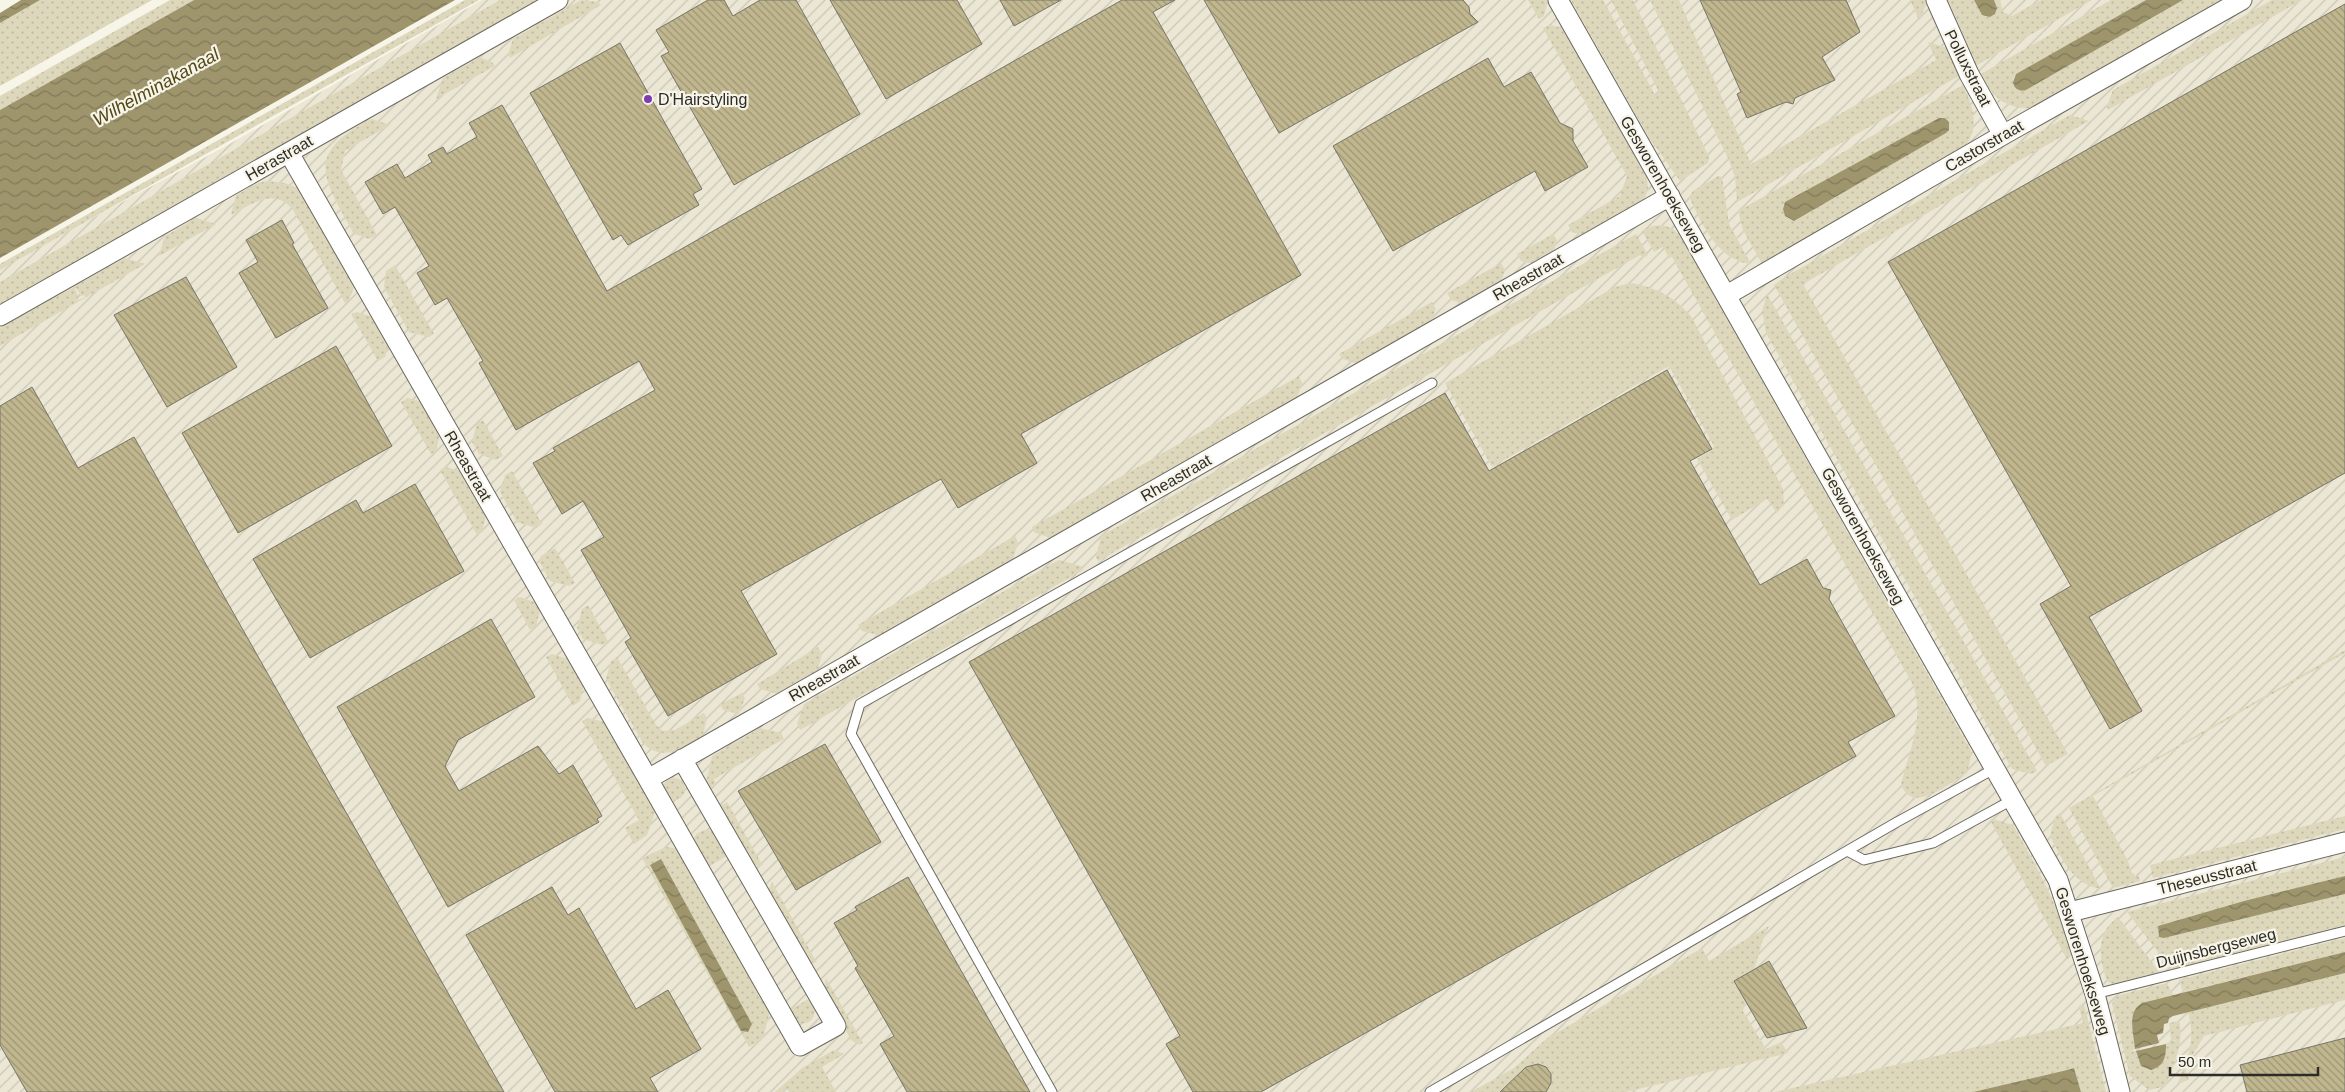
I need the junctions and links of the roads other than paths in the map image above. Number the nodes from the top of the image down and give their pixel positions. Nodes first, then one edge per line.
1 (558, 0) edge
2 (1558, 0) edge
3 (1936, 0) edge
4 (2242, 0) edge
5 (2003, 135) junction
6 (289, 153) junction
7 (1670, 196) junction
8 (1727, 295) junction
9 (0, 316) edge
10 (1432, 382) dead end
11 (682, 759) junction
12 (1994, 769) junction
13 (648, 779) junction
14 (2012, 800) junction
15 (2345, 842) edge
16 (1849, 852) junction
17 (2070, 912) junction
18 (2345, 931) edge
19 (2095, 994) junction
20 (1052, 1092) edge
21 (1430, 1092) edge
22 (2120, 1092) edge

1 - 6 street, Herastraat
2 - 7 street, Gesworenhoekseweg
3 - 5 street, Polluxstraat
4 - 5 street, Castorstraat
5 - 8 street, Castorstraat
6 - 9 street, Herastraat
6 - 13 street, Rheastraat
7 - 8 street, Gesworenhoekseweg
7 - 11 street, Rheastraat
8 - 12 street, Gesworenhoekseweg
10 - 20 lane
11 - 13 street, Rheastraat
11 - 13 street, Rheastraat
12 - 14 street, Gesworenhoekseweg
12 - 16 lane
14 - 16 lane
14 - 17 street, Gesworenhoekseweg
15 - 17 street, Theseusstraat
16 - 21 lane
17 - 19 street, Gesworenhoekseweg
18 - 19 lane, Duijnsbergseweg
19 - 22 street, Gesworenhoekseweg

